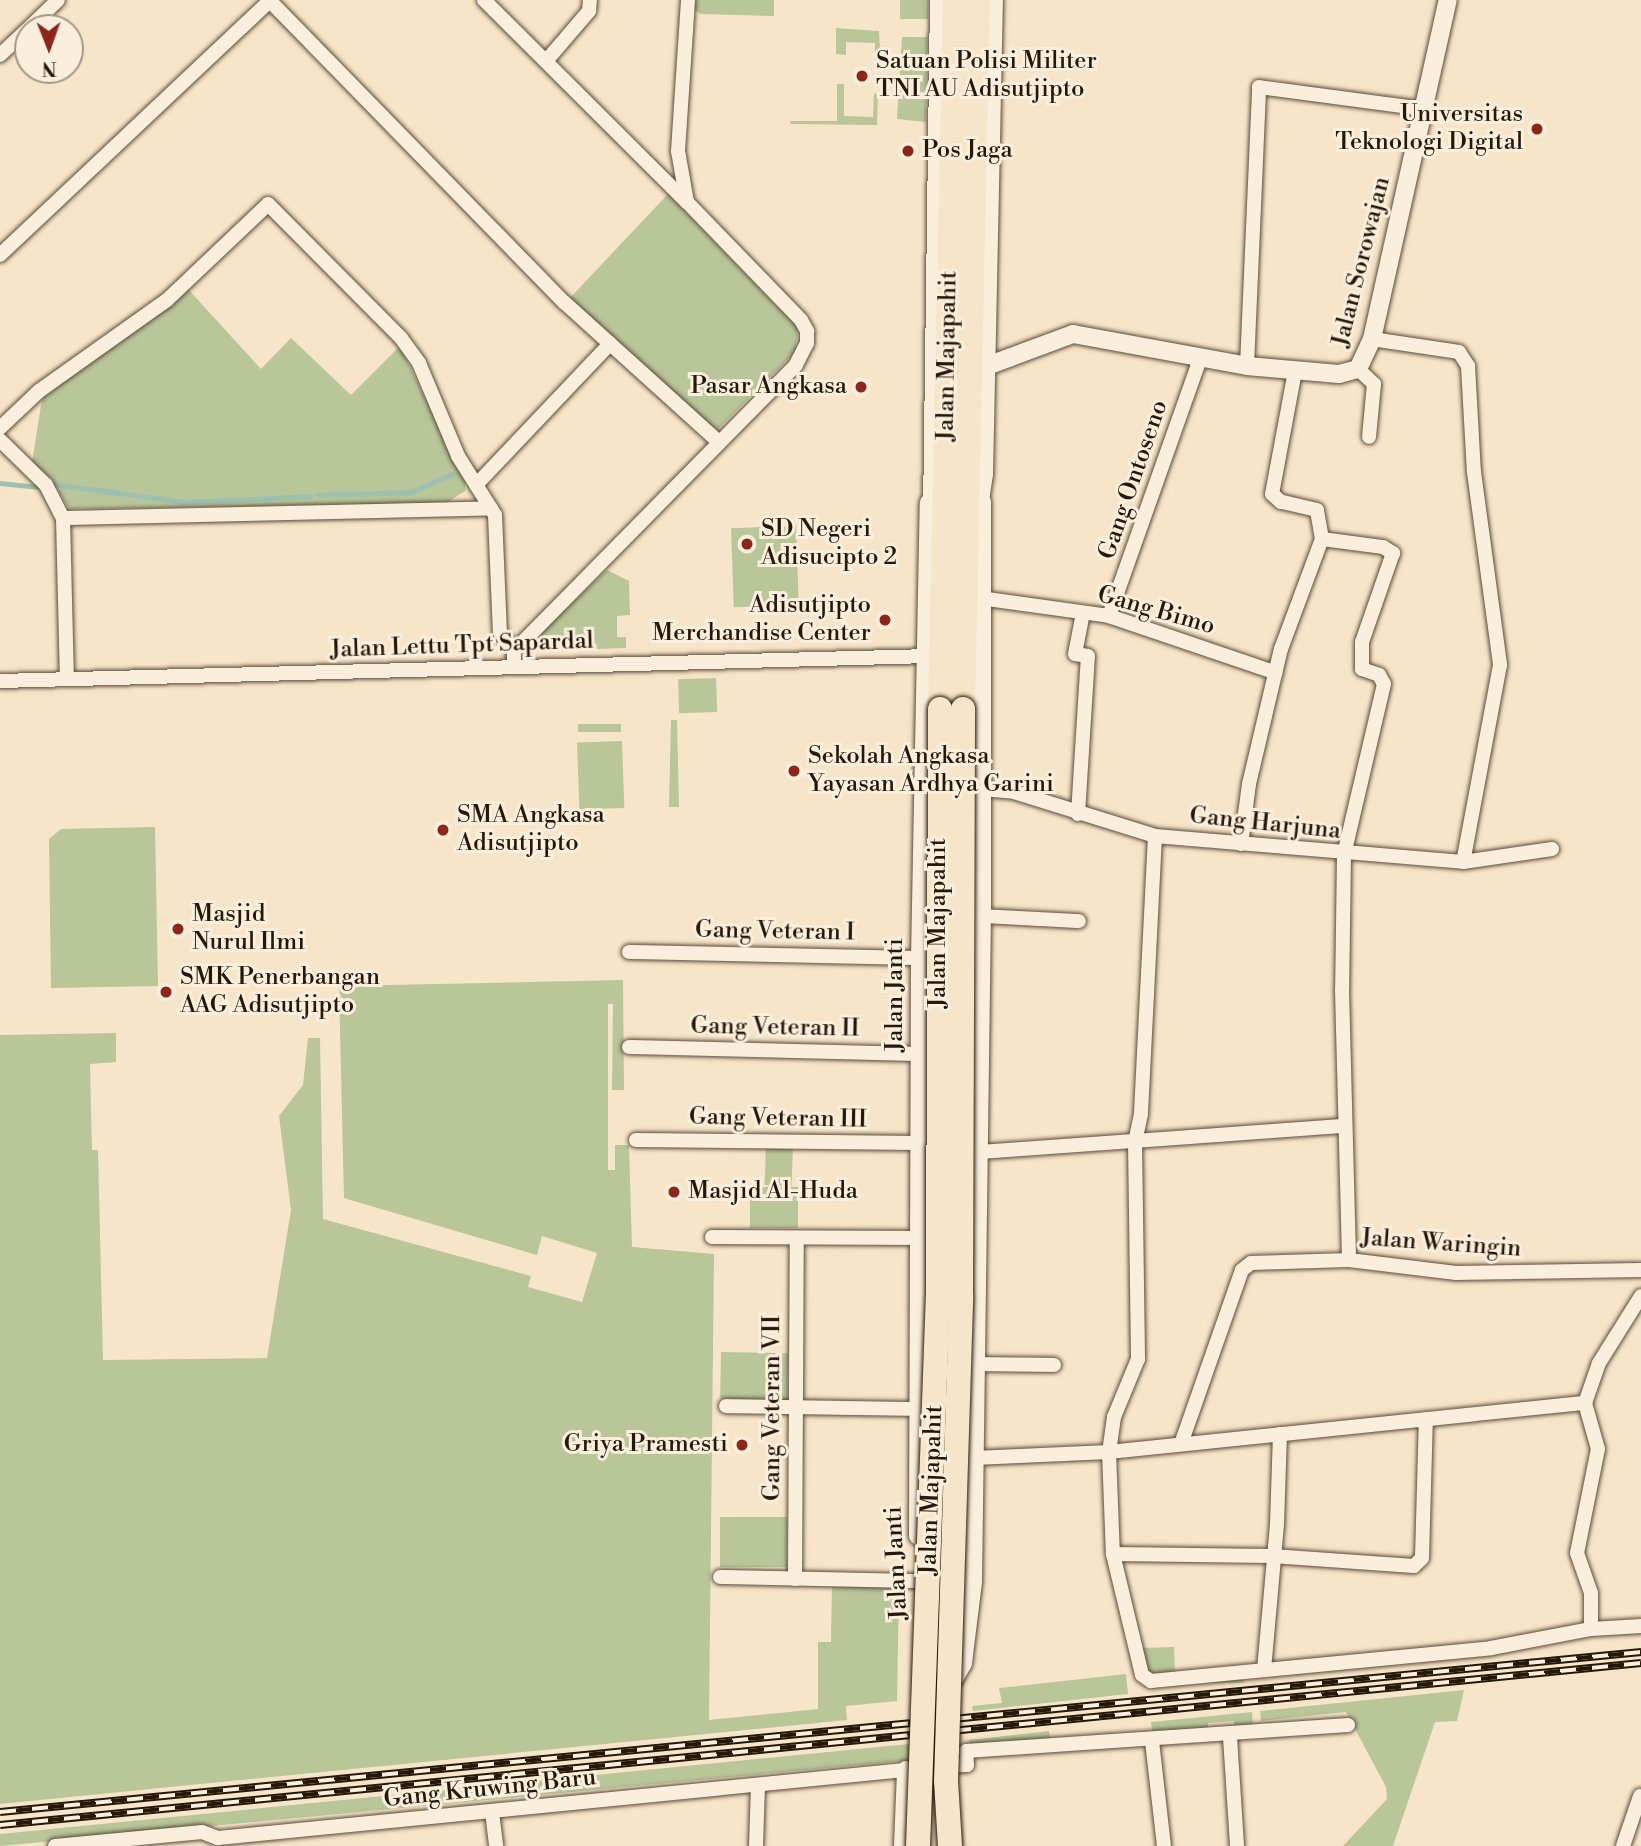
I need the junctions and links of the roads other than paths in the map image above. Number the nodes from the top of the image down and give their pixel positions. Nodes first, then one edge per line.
1 (58, 0) edge
2 (270, 0) edge
3 (484, 0) edge
4 (590, 0) edge
5 (688, 0) edge
6 (939, 0) edge
7 (955, 0) edge
8 (978, 0) edge
9 (994, 0) edge
10 (1448, 0) edge
11 (43, 14) edge
12 (14, 42) edge
13 (0, 55) edge
14 (547, 60) junction
15 (1424, 110) junction
16 (983, 149) junction
17 (687, 202) junction
18 (0, 255) edge
19 (941, 306) junction
20 (1372, 339) junction
21 (610, 344) junction
22 (1200, 359) junction
23 (987, 366) junction
24 (1247, 366) junction
25 (1358, 369) junction
26 (1295, 371) junction
27 (0, 428) edge
28 (1369, 437) dead end
29 (0, 440) edge
30 (719, 442) junction
31 (476, 485) junction
32 (982, 502) junction
33 (929, 503) junction
34 (491, 508) junction
35 (63, 518) junction
36 (1322, 539) junction
37 (955, 559) junction
38 (979, 598) junction
39 (1083, 613) junction
40 (1109, 616) junction
41 (927, 656) junction
42 (514, 659) junction
43 (1276, 673) junction
44 (67, 679) junction
45 (0, 681) edge
46 (952, 709) junction
47 (981, 789) junction
48 (1078, 814) junction
49 (1155, 836) junction
50 (1241, 844) junction
51 (1552, 849) dead end
52 (1344, 855) junction
53 (1463, 862) junction
54 (982, 916) junction
55 (1079, 920) dead end
56 (629, 952) dead end
57 (920, 958) junction
58 (629, 1047) dead end
59 (920, 1054) junction
60 (1345, 1126) junction
61 (636, 1140) dead end
62 (1135, 1142) junction
63 (919, 1143) junction
64 (980, 1152) junction
65 (712, 1237) dead end
66 (797, 1238) junction
67 (918, 1246) junction
68 (979, 1255) junction
69 (1349, 1261) junction
70 (1641, 1270) edge
71 (1641, 1296) edge
72 (976, 1364) junction
73 (1054, 1366) dead end
74 (1585, 1403) junction
75 (726, 1406) dead end
76 (796, 1407) junction
77 (918, 1409) junction
78 (1426, 1419) junction
79 (1280, 1434) junction
80 (1181, 1444) junction
81 (1109, 1452) junction
82 (974, 1458) junction
83 (1112, 1554) junction
84 (1272, 1556) junction
85 (720, 1577) dead end
86 (795, 1579) junction
87 (918, 1581) junction
88 (973, 1583) junction
89 (1641, 1626) edge
90 (1591, 1629) junction
91 (1264, 1670) junction
92 (1348, 1725) dead end
93 (1230, 1737) junction
94 (1152, 1741) junction
95 (906, 1770) junction
96 (940, 1772) junction
97 (758, 1785) junction
98 (1640, 1796) edge
99 (492, 1812) junction
100 (214, 1842) edge
101 (55, 1846) edge
102 (496, 1846) edge
103 (756, 1846) edge
104 (903, 1846) edge
105 (916, 1846) edge
106 (938, 1846) edge
107 (952, 1846) edge
108 (1164, 1846) edge
109 (1237, 1846) edge
110 (1623, 1846) edge

1 - 11 street
2 - 18 street
2 - 21 street
3 - 14 street
4 - 14 street
5 - 17 street
6 - 19 street
7 - 19 highway, Jalan Majapahit
8 - 16 highway, Jalan Majapahit
9 - 16 street
10 - 15 street, Jalan Sorowajan
12 - 13 street
14 - 17 street
15 - 20 street, Jalan Sorowajan
15 - 24 street
16 - 23 street
16 - 37 highway, Jalan Majapahit
17 - 30 street
19 - 33 street
19 - 37 highway, Jalan Majapahit
20 - 25 street, Jalan Sorowajan
20 - 53 street
21 - 30 street
21 - 31 street
22 - 23 street, Jalan Sorowajan
22 - 24 street, Jalan Sorowajan
22 - 40 street, Gang Ontoseno
23 - 32 street
24 - 26 street, Jalan Sorowajan
25 - 26 street, Jalan Sorowajan
25 - 28 street
26 - 36 street
27 - 31 street
29 - 35 street
30 - 42 street
31 - 34 street
32 - 37 street
32 - 38 street, Jalan Janti
33 - 37 street
33 - 41 street, Jalan Janti
34 - 35 street
34 - 42 street
35 - 44 street
36 - 43 street
36 - 52 street
37 - 46 highway, Jalan Majapahit
38 - 39 street, Gang Bimo
38 - 47 street, Jalan Janti
39 - 40 street, Gang Bimo
39 - 48 street
40 - 43 street, Gang Bimo
41 - 42 street, Jalan Lettu Tpt Sapardal
41 - 57 street, Jalan Janti
42 - 44 street, Jalan Lettu Tpt Sapardal
43 - 50 street
44 - 45 street, Jalan Lettu Tpt Sapardal
46 - 96 highway, Jalan Majapahit, bridge
46 - 105 highway, Jalan Majapahit, bridge
47 - 48 street, Gang Harjuna
47 - 54 street, Jalan Janti
48 - 49 street, Gang Harjuna
49 - 50 street, Gang Harjuna
49 - 62 street
50 - 52 street, Gang Harjuna
51 - 53 street, Gang Harjuna
52 - 53 street, Gang Harjuna
52 - 60 street
54 - 55 street
54 - 64 street, Jalan Janti
56 - 57 street, Gang Veteran I
57 - 59 street, Jalan Janti
58 - 59 street, Gang Veteran II
59 - 63 street, Jalan Janti
60 - 62 street
60 - 69 street
61 - 63 street, Gang Veteran III
62 - 64 street
62 - 81 street
63 - 67 street, Jalan Janti
64 - 68 street, Jalan Janti
65 - 66 street
66 - 67 street
66 - 76 street, Gang Veteran VII
67 - 68 street
67 - 77 street, Jalan Janti
68 - 72 street, Jalan Janti
69 - 70 street, Jalan Waringin
69 - 80 street, Jalan Waringin
71 - 74 street
72 - 73 street
72 - 82 street, Jalan Janti
74 - 78 street
74 - 90 street
75 - 76 street
76 - 77 street
76 - 86 street, Gang Veteran VII
77 - 87 street, Jalan Janti
78 - 79 street
78 - 84 street
79 - 80 street
79 - 84 street
80 - 81 street
81 - 82 street
81 - 83 street
82 - 88 street, Jalan Janti
83 - 84 street
83 - 91 street
84 - 91 street
85 - 86 street
86 - 87 street
87 - 88 street
87 - 88 street, Jalan Janti
89 - 90 street
90 - 91 street
92 - 93 street
93 - 94 street
93 - 109 street
94 - 96 street
94 - 108 street
95 - 96 street, Gang Kruwing Baru
95 - 97 street, Gang Kruwing Baru
95 - 104 street
96 - 105 street
96 - 106 highway, Jalan Majapahit, bridge
96 - 107 highway, Jalan Majapahit, bridge
97 - 99 street, Gang Kruwing Baru
97 - 103 street
98 - 110 street
99 - 100 street, Gang Kruwing Baru
99 - 102 street
100 - 101 street, Gang Kruwing Baru

